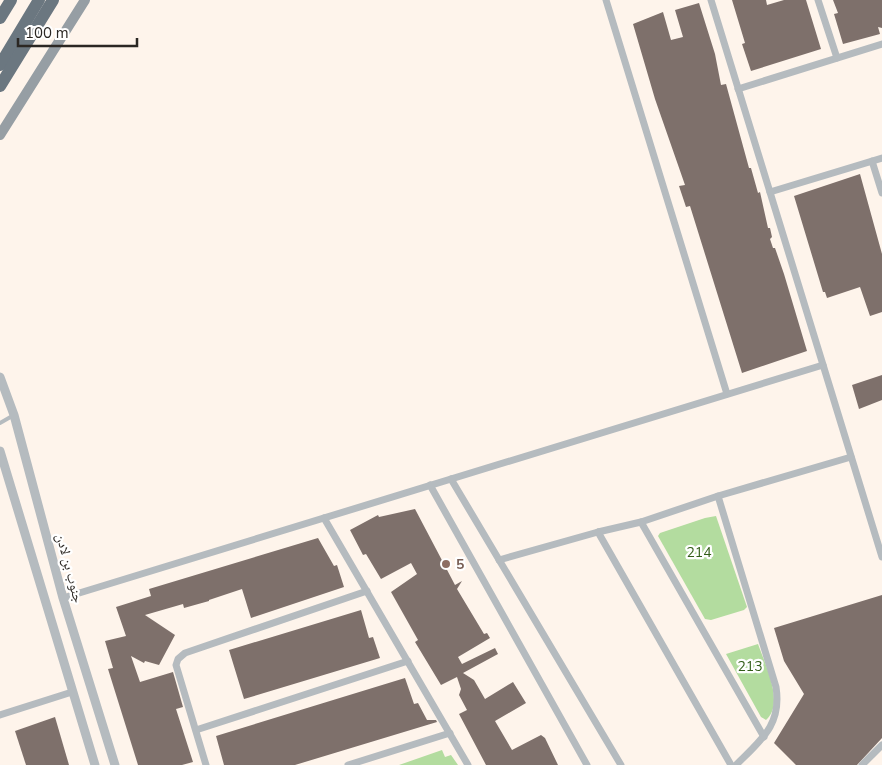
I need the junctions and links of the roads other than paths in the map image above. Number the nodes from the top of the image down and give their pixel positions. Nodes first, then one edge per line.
1 (11, 0) edge
2 (39, 0) edge
3 (53, 0) edge
4 (85, 0) edge
5 (606, 0) edge
6 (711, 0) edge
7 (818, 0) edge
8 (0, 18) edge
9 (882, 44) edge
10 (837, 58) junction
11 (0, 65) edge
12 (0, 86) edge
13 (738, 89) junction
14 (0, 135) edge
15 (882, 158) edge
16 (872, 161) junction
17 (770, 192) junction
18 (882, 193) edge
19 (823, 364) junction
20 (0, 377) edge
21 (726, 394) junction
22 (14, 415) junction
23 (0, 423) edge
24 (0, 451) edge
25 (851, 457) junction
26 (451, 479) junction
27 (430, 485) junction
28 (718, 496) junction
29 (324, 518) junction
30 (641, 522) junction
31 (598, 532) junction
32 (882, 557) edge
33 (499, 560) junction
34 (367, 591) junction
35 (63, 598) junction
36 (408, 661) junction
37 (72, 692) junction
38 (0, 715) edge
39 (196, 730) junction
40 (450, 733) junction
41 (764, 736) junction
42 (882, 745) edge
43 (95, 765) edge
44 (116, 765) edge
45 (206, 765) edge
46 (348, 765) edge
47 (468, 765) edge
48 (588, 765) edge
49 (621, 765) edge
50 (730, 765) edge
51 (736, 765) edge
52 (862, 765) edge

1 - 8 highway
2 - 11 highway
3 - 12 highway
4 - 14 main road
5 - 21 street
6 - 13 street
7 - 10 street
9 - 10 street
10 - 13 street
13 - 17 street
15 - 16 street
16 - 17 street
16 - 18 street
17 - 19 street
19 - 21 street
19 - 25 street
20 - 22 street, جنوب بن لادن
21 - 26 street
22 - 23 lane
22 - 35 street, جنوب بن لادن
24 - 37 street
25 - 28 street
25 - 32 street
26 - 27 street
26 - 33 street
27 - 29 street
27 - 48 street
28 - 30 street
28 - 41 street
29 - 34 street
29 - 35 street
30 - 31 street
30 - 41 street
31 - 33 street
31 - 50 street
33 - 49 street
34 - 36 street
34 - 39 street
35 - 44 street, جنوب بن لادن
36 - 39 street
36 - 40 street
37 - 38 street
37 - 43 street
39 - 45 street
40 - 46 street
40 - 47 street
41 - 51 street
42 - 52 street

